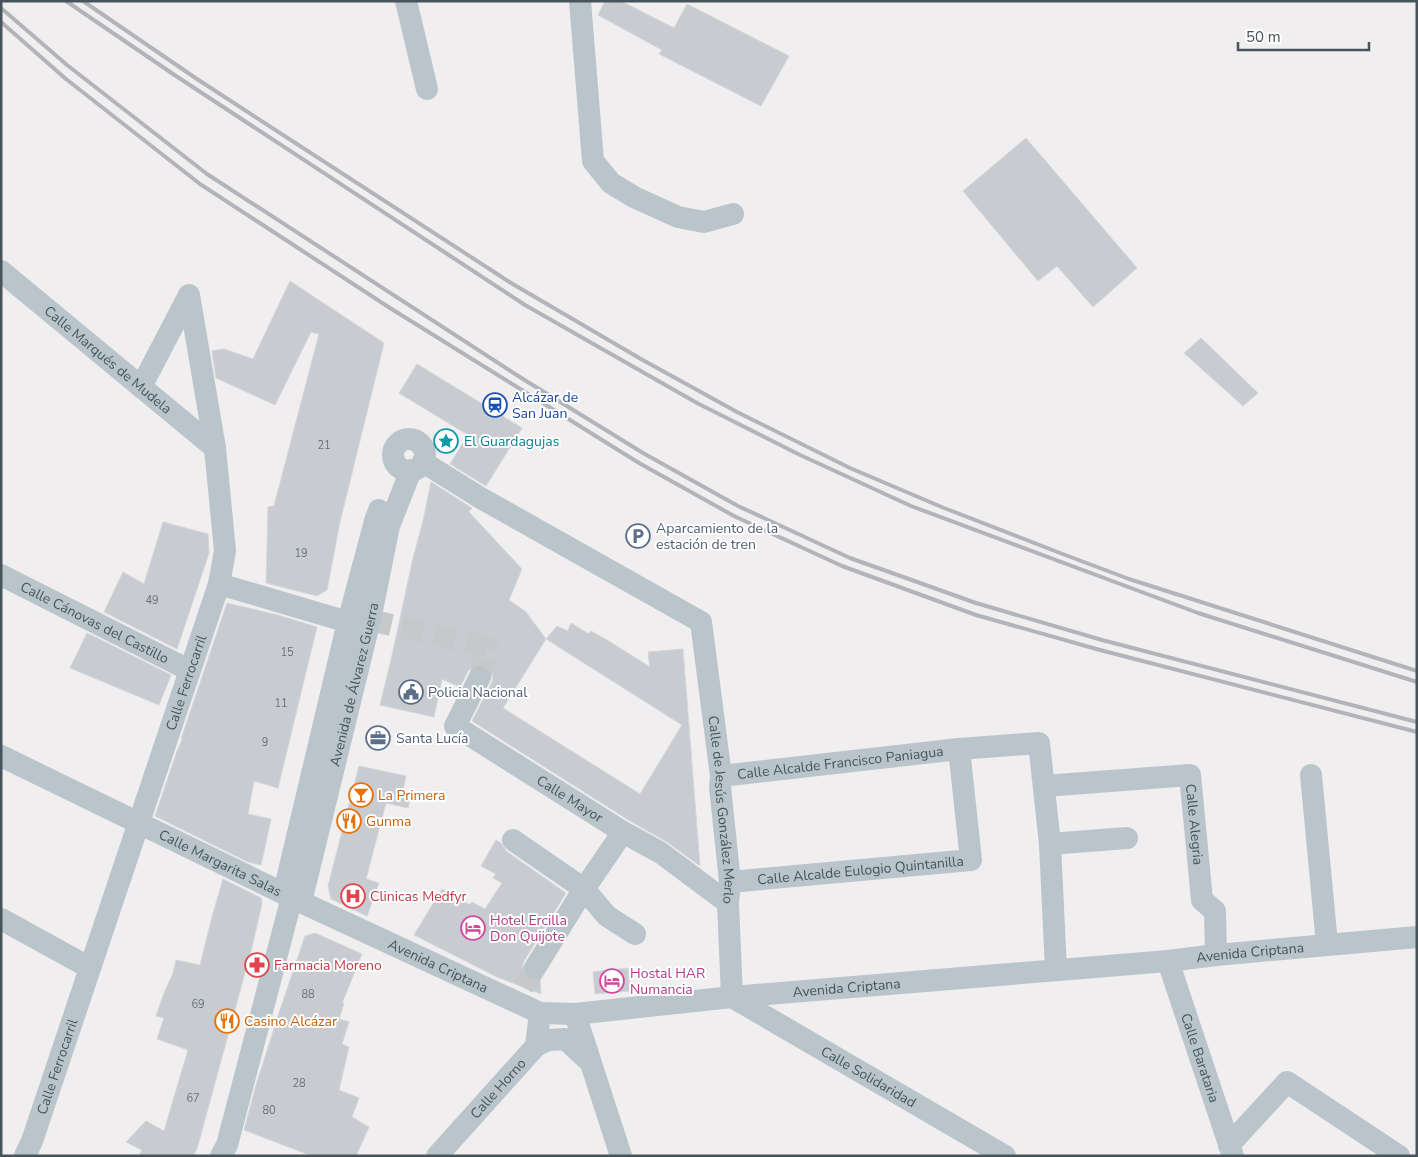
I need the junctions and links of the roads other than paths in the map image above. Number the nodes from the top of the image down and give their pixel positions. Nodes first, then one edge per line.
1 (406, 1) edge
2 (580, 1) edge
3 (427, 89) dead end
4 (733, 214) dead end
5 (1, 271) edge
6 (142, 387) junction
7 (215, 448) junction
8 (410, 466) junction
9 (1, 575) edge
10 (219, 584) junction
11 (370, 620) junction
12 (348, 622) junction
13 (189, 670) junction
14 (480, 677) tunnel mouth
15 (958, 749) junction
16 (1, 756) edge
17 (721, 776) junction
18 (1311, 776) dead end
19 (1044, 786) junction
20 (139, 823) junction
21 (623, 832) junction
22 (1127, 838) dead end
23 (512, 840) dead end
24 (1050, 844) junction
25 (584, 889) junction
26 (729, 893) junction
27 (292, 897) junction
28 (1, 919) edge
29 (635, 934) dead end
30 (1417, 937) edge
31 (1327, 944) junction
32 (1216, 955) junction
33 (1168, 961) junction
34 (90, 968) junction
35 (535, 968) tunnel mouth
36 (1056, 970) junction
37 (732, 997) junction
38 (540, 1013) junction
39 (575, 1014) junction
40 (536, 1046) junction
41 (591, 1063) junction
42 (1231, 1150) edge
43 (25, 1156) edge
44 (221, 1156) edge
45 (437, 1156) edge
46 (621, 1156) edge
47 (1006, 1156) edge
48 (1399, 1156) edge

1 - 3 street
2 - 4 street
5 - 6 street, Calle Marqués de Mudela
6 - 7 street, Calle Marqués de Mudela
6 - 7 street, Calle Ferrocarril
7 - 10 street, Calle Ferrocarril
8 - 11 street, Avenida de Álvarez Guerra
8 - 12 street, Avenida de Álvarez Guerra
8 - 17 street, Calle de Jesús González Merlo
9 - 13 street, Calle Cánovas del Castillo
10 - 12 street
10 - 13 street, Calle Ferrocarril
11 - 12 street
11 - 27 street, Avenida de Álvarez Guerra
12 - 27 street, Avenida de Álvarez Guerra
13 - 20 street, Calle Ferrocarril
14 - 21 street, Calle Mayor
15 - 17 street, Calle Alcalde Francisco Paniagua
15 - 19 street, Calle Alcalde Francisco Paniagua
15 - 26 street, Calle Alcalde Eulogio Quintanilla
16 - 20 street, Calle Margarita Salas
17 - 26 street, Calle de Jesús González Merlo
18 - 31 street
19 - 24 street
19 - 32 street, Calle Alegria
20 - 27 street, Calle Margarita Salas
20 - 34 street, Calle Ferrocarril
21 - 25 street
21 - 26 street, Calle Mayor
22 - 24 street
23 - 25 street
24 - 36 street
25 - 29 street
25 - 35 street
26 - 37 street, Calle de Jesús González Merlo
27 - 38 street, Avenida Criptana
27 - 44 street
28 - 34 street
30 - 31 street, Avenida Criptana
31 - 32 street, Avenida Criptana
32 - 33 street, Avenida Criptana
33 - 36 street, Avenida Criptana
33 - 42 street, Calle Barataria
34 - 43 street, Calle Ferrocarril
36 - 37 street, Avenida Criptana
37 - 39 street, Avenida Criptana
37 - 47 street, Calle Solidaridad
38 - 39 street, Avenida Criptana
38 - 40 street, Calle Horno
39 - 41 street
40 - 41 street
40 - 45 street, Calle Horno
41 - 46 street
42 - 48 street

